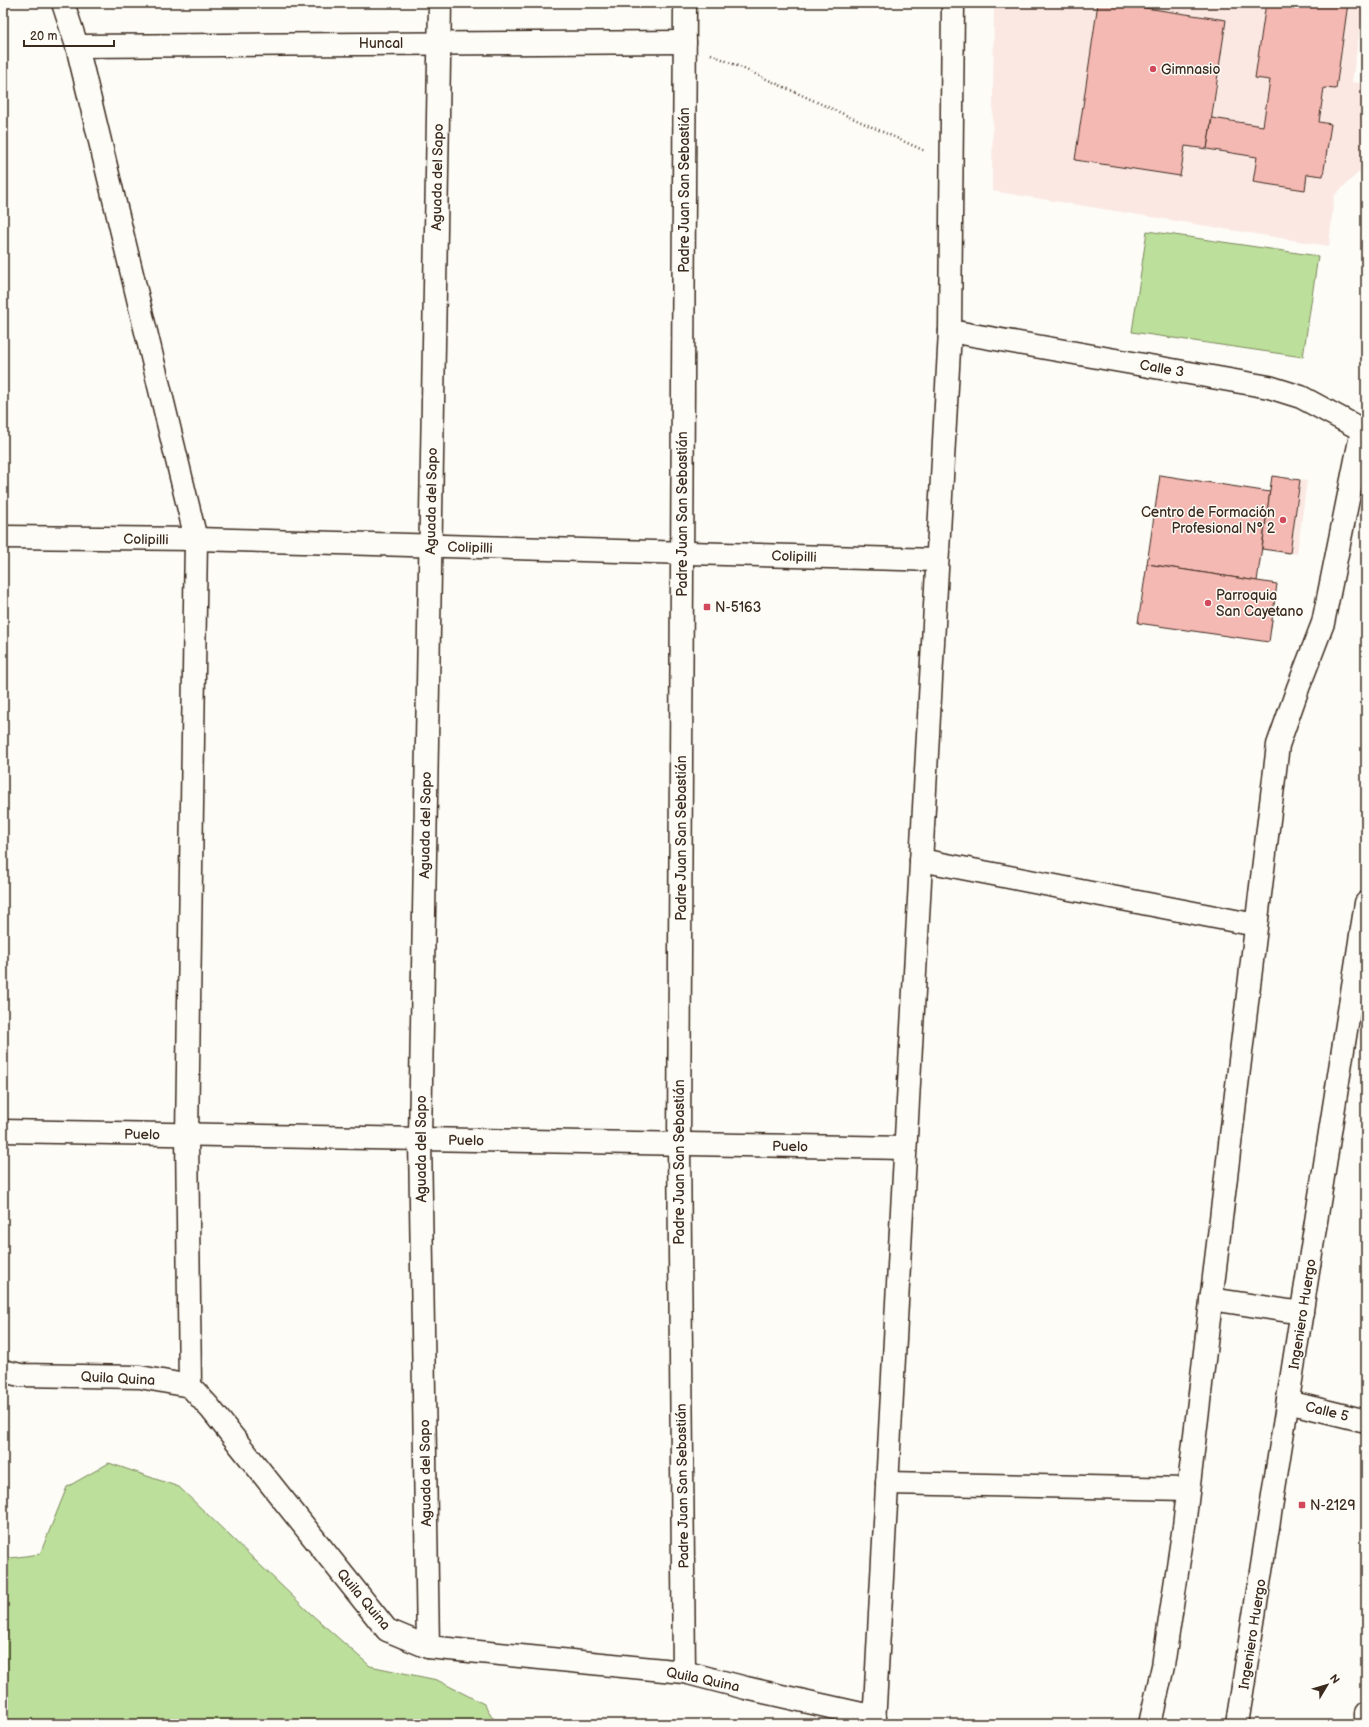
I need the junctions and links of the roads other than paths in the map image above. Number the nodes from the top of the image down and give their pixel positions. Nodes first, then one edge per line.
1 (64, 3) edge
2 (440, 3) edge
3 (685, 3) edge
4 (953, 3) edge
5 (685, 42) junction
6 (440, 43) junction
7 (78, 46) junction
8 (950, 331) junction
9 (1364, 431) edge
10 (3, 537) edge
11 (196, 539) junction
12 (430, 546) junction
13 (682, 552) junction
14 (937, 560) junction
15 (921, 860) junction
16 (1366, 903) edge
17 (1256, 925) junction
18 (3, 1131) edge
19 (187, 1134) junction
20 (420, 1139) junction
21 (679, 1144) junction
22 (905, 1148) junction
23 (1211, 1299) junction
24 (1302, 1313) junction
25 (3, 1371) edge
26 (190, 1386) junction
27 (1288, 1402) junction
28 (1366, 1421) edge
29 (887, 1483) junction
30 (1188, 1489) junction
31 (428, 1647) junction
32 (684, 1672) junction
33 (874, 1721) edge
34 (1150, 1724) edge
35 (1237, 1724) edge

1 - 7 street
2 - 6 street, Aguada del Sapo
3 - 5 street, Padre Juan San Sebastián
4 - 8 street
5 - 6 street, Huncal
5 - 13 street, Padre Juan San Sebastián
6 - 7 street, Huncal
6 - 12 street, Aguada del Sapo
7 - 11 street
8 - 9 street, Calle 3
8 - 14 street
9 - 17 street
10 - 11 street, Colipilli
11 - 12 street, Colipilli
11 - 19 street
12 - 13 street, Colipilli
12 - 20 street, Aguada del Sapo
13 - 14 street, Colipilli
13 - 21 street, Padre Juan San Sebastián
14 - 15 street
15 - 17 street
15 - 22 street
16 - 24 street, Ingeniero Huergo
17 - 23 street
18 - 19 street, Puelo
19 - 20 street, Puelo
19 - 26 street
20 - 21 street, Puelo
20 - 31 street, Aguada del Sapo
21 - 22 street, Puelo
21 - 32 street, Padre Juan San Sebastián
22 - 29 street
23 - 24 street
23 - 30 street
24 - 27 street, Ingeniero Huergo
25 - 26 street, Quila Quina
26 - 31 street, Quila Quina
27 - 28 street, Calle 5
27 - 35 street, Ingeniero Huergo
29 - 30 street
29 - 33 street
30 - 34 street
31 - 32 street, Quila Quina
32 - 33 street, Quila Quina

